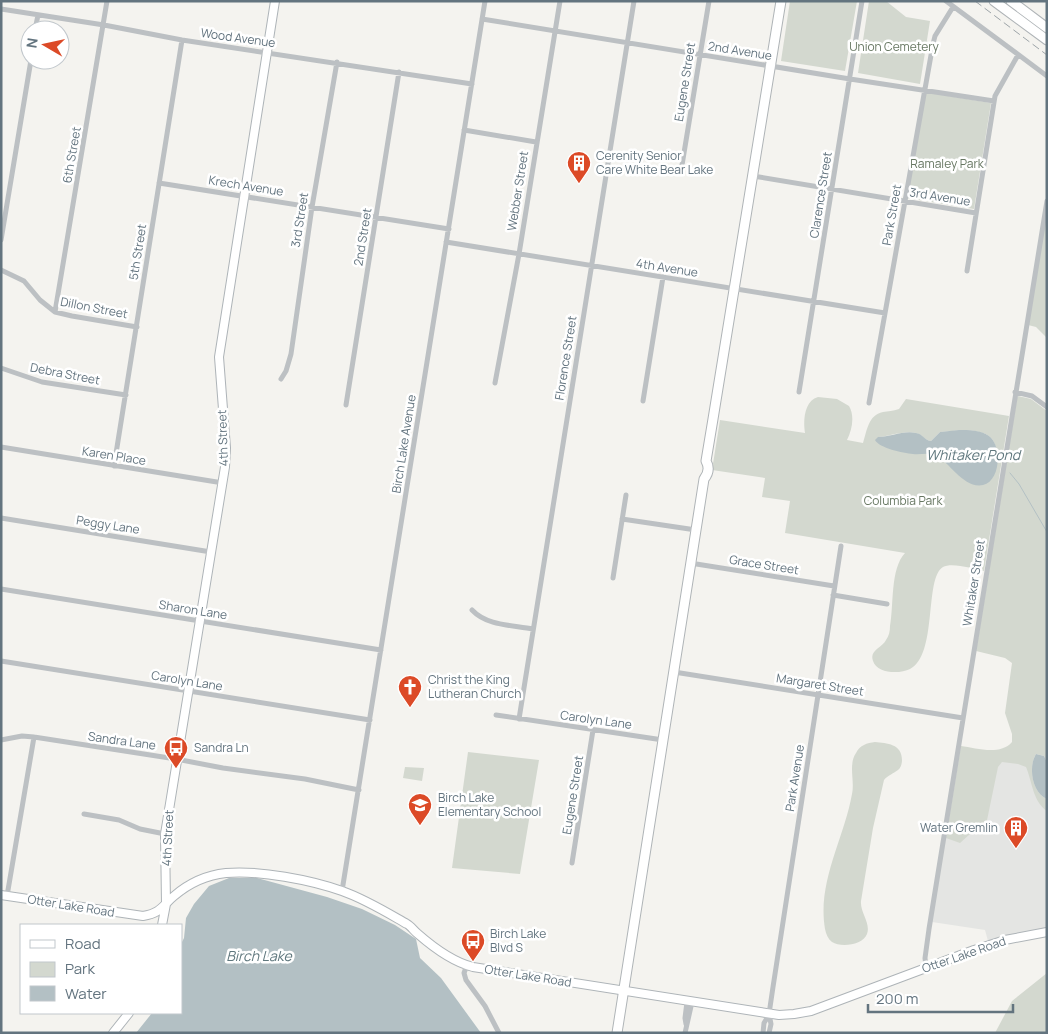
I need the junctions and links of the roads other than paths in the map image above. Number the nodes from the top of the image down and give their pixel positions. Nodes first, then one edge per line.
1 (107, 1) edge
2 (275, 1) edge
3 (485, 1) edge
4 (560, 1) edge
5 (634, 1) edge
6 (709, 1) edge
7 (781, 1) edge
8 (862, 1) edge
9 (946, 1) edge
10 (994, 1) edge
11 (1011, 1) edge
12 (953, 7) junction
13 (1, 9) edge
14 (38, 15) junction
15 (482, 19) junction
16 (37, 20) edge
17 (104, 25) junction
18 (1047, 28) edge
19 (555, 31) junction
20 (182, 40) junction
21 (1047, 40) edge
22 (628, 43) junction
23 (267, 52) junction
24 (700, 55) junction
25 (1018, 55) junction
26 (336, 62) junction
27 (771, 66) junction
28 (28, 70) edge
29 (399, 72) junction
30 (1047, 76) edge
31 (850, 79) junction
32 (472, 84) junction
33 (924, 90) junction
34 (994, 101) junction
35 (464, 130) junction
36 (536, 142) junction
37 (682, 165) dead end
38 (752, 176) junction
39 (159, 183) junction
40 (832, 189) junction
41 (244, 196) junction
42 (904, 201) junction
43 (1047, 202) edge
44 (312, 207) junction
45 (976, 213) junction
46 (376, 218) junction
47 (449, 229) junction
48 (1, 240) edge
49 (446, 242) junction
50 (519, 254) junction
51 (591, 265) junction
52 (1, 270) edge
53 (967, 271) dead end
54 (663, 277) junction
55 (734, 289) junction
56 (814, 302) junction
57 (55, 312) junction
58 (885, 313) junction
59 (137, 327) junction
60 (1, 368) edge
61 (281, 379) dead end
62 (495, 383) dead end
63 (799, 392) dead end
64 (1015, 392) junction
65 (126, 395) junction
66 (643, 401) dead end
67 (869, 403) dead end
68 (346, 405) dead end
69 (1047, 407) edge
70 (1, 447) edge
71 (114, 466) junction
72 (223, 483) junction
73 (626, 495) dead end
74 (1, 518) edge
75 (622, 519) junction
76 (696, 530) junction
77 (841, 546) dead end
78 (211, 552) junction
79 (690, 563) junction
80 (613, 578) dead end
81 (834, 586) junction
82 (1, 589) edge
83 (833, 595) junction
84 (887, 604) dead end
85 (472, 610) dead end
86 (200, 621) junction
87 (533, 629) junction
88 (381, 650) junction
89 (1, 661) edge
90 (674, 672) junction
91 (189, 691) junction
92 (818, 695) junction
93 (496, 715) dead end
94 (963, 718) junction
95 (519, 719) junction
96 (370, 720) junction
97 (593, 730) junction
98 (34, 737) junction
99 (1, 740) edge
100 (663, 740) junction
101 (176, 759) junction
102 (359, 790) junction
103 (84, 814) dead end
104 (165, 834) junction
105 (572, 863) dead end
106 (342, 891) junction
107 (4, 896) edge
108 (166, 904) junction
109 (162, 924) edge
110 (1047, 932) edge
111 (467, 966) junction
112 (926, 968) junction
113 (624, 992) junction
114 (690, 1002) junction
115 (129, 1014) edge
116 (769, 1014) junction
117 (113, 1033) edge
118 (500, 1033) edge
119 (617, 1033) edge
120 (685, 1033) edge
121 (763, 1033) edge
122 (770, 1033) edge

1 - 17 street, 6th Street
2 - 23 street, 4th Street
3 - 15 street, Birch Lake Avenue
4 - 19 street, Webber Street
5 - 22 street, Florence Street
6 - 24 street, Eugene Street
7 - 27 main road
8 - 31 street, Clarence Street
9 - 12 street
10 - 21 main road
11 - 18 main road
12 - 25 street
12 - 33 street, Park Street
13 - 14 street, Wood Avenue
14 - 16 street
14 - 17 street, Wood Avenue
15 - 19 street, 2nd Avenue
15 - 32 street, Birch Lake Avenue
17 - 20 street, Wood Avenue
17 - 57 street, 6th Street
19 - 22 street, 2nd Avenue
19 - 36 street, Webber Street
20 - 23 street, Wood Avenue
20 - 39 street, 5th Street
22 - 24 street, 2nd Avenue
22 - 51 street, Florence Street
23 - 26 street, Wood Avenue
23 - 41 street, 4th Street
24 - 27 street, 2nd Avenue
24 - 37 street, Eugene Street
25 - 30 street
25 - 34 street
26 - 29 street, Wood Avenue
26 - 44 street, 3rd Street
27 - 31 street, 2nd Avenue
27 - 38 main road
28 - 48 street
29 - 32 street, Wood Avenue
29 - 46 street, 2nd Street
31 - 33 street, 2nd Avenue
31 - 40 street, Clarence Street
32 - 35 street, Birch Lake Avenue
33 - 34 street, 2nd Avenue
33 - 42 street, Park Street
34 - 45 street
35 - 36 street
35 - 47 street, Birch Lake Avenue
36 - 50 street, Webber Street
38 - 40 street, 3rd Avenue
38 - 55 main road
39 - 41 street, Krech Avenue
39 - 59 street, 5th Street
40 - 42 street, 3rd Avenue
40 - 56 street, Clarence Street
41 - 44 street, Krech Avenue
41 - 72 street, 4th Street
42 - 45 street, 3rd Avenue
42 - 58 street, Park Street
43 - 64 street, Whitaker Street
44 - 46 street, Krech Avenue
44 - 61 street, 3rd Street
45 - 53 street
46 - 47 street, Krech Avenue
46 - 68 street, 2nd Street
47 - 49 street, Birch Lake Avenue
49 - 50 street, 4th Avenue
49 - 88 street, Birch Lake Avenue
50 - 51 street, 4th Avenue
50 - 62 street, Webber Street
51 - 54 street, 4th Avenue
51 - 87 street, Florence Street
52 - 57 street, Dillon Street
54 - 55 street, 4th Avenue
54 - 66 street
55 - 56 street, 4th Avenue
55 - 76 main road
56 - 58 street, 4th Avenue
56 - 63 street, Clarence Street
57 - 59 street, Dillon Street
58 - 67 street, Park Street
59 - 65 street, 5th Street
60 - 65 street, Debra Street
64 - 69 street
64 - 94 street, Whitaker Street
65 - 71 street, 5th Street
70 - 71 street, Karen Place
71 - 72 street, Karen Place
72 - 78 street, 4th Street
73 - 75 street
74 - 78 street, Peggy Lane
75 - 76 street
75 - 80 street
76 - 79 main road
77 - 81 street, Park Avenue
78 - 86 street, 4th Street
79 - 81 street, Grace Street
79 - 90 main road
81 - 83 street, Park Avenue
82 - 86 street, Sharon Lane
83 - 84 street
83 - 92 street, Park Avenue
85 - 87 street
86 - 88 street, Sharon Lane
86 - 91 street, 4th Street
87 - 95 street, Florence Street
88 - 96 street, Birch Lake Avenue
89 - 91 street, Carolyn Lane
90 - 92 street, Margaret Street
90 - 100 main road
91 - 96 street, Carolyn Lane
91 - 101 street, 4th Street
92 - 94 street, Margaret Street
92 - 116 street, Park Avenue
93 - 95 street, Carolyn Lane
94 - 112 street, Whitaker Street
95 - 97 street, Carolyn Lane
96 - 102 street, Birch Lake Avenue
97 - 100 street, Carolyn Lane
97 - 105 street, Eugene Street
98 - 99 street, Sandra Lane
98 - 101 street, Sandra Lane
98 - 107 street
100 - 113 main road
101 - 102 street, Sandra Lane
101 - 104 street, 4th Street
102 - 106 street, Birch Lake Avenue
103 - 104 street
104 - 108 street, 4th Street
106 - 108 street, Otter Lake Road
106 - 111 street, Otter Lake Road
107 - 108 street, Otter Lake Road
108 - 109 street, 4th Street
110 - 112 street, Otter Lake Road
111 - 113 street, Otter Lake Road
111 - 118 street
112 - 116 street, Otter Lake Road
113 - 114 street, Otter Lake Road
113 - 119 main road
114 - 116 street, Otter Lake Road
114 - 120 street
115 - 117 street
116 - 121 street
116 - 122 street

